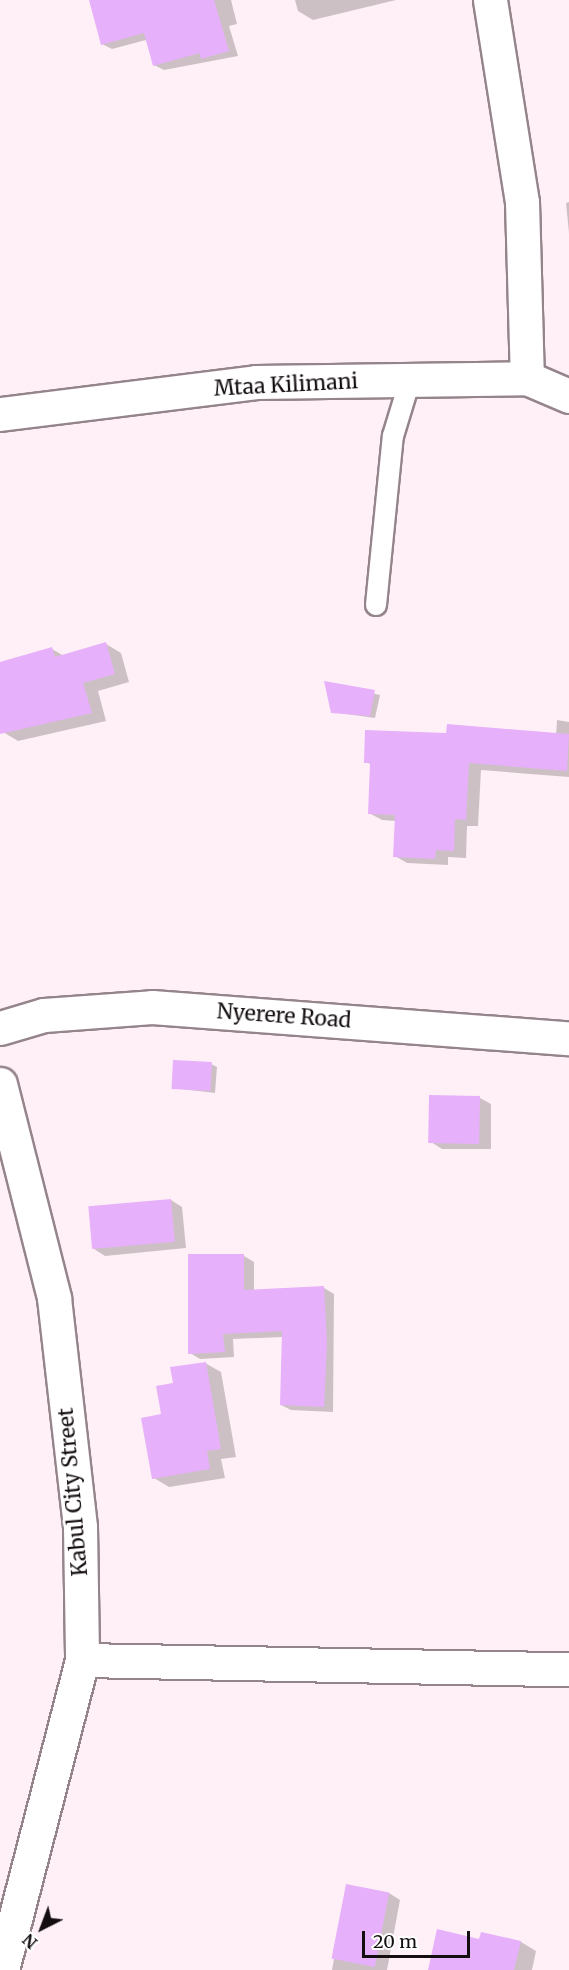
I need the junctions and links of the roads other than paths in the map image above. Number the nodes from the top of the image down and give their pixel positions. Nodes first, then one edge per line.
1 (490, 0) edge
2 (527, 378) junction
3 (410, 380) junction
4 (569, 396) edge
5 (0, 414) edge
6 (376, 606) dead end
7 (0, 1028) edge
8 (569, 1038) edge
9 (0, 1084) edge
10 (82, 1660) junction
11 (569, 1669) edge
12 (2, 1970) edge

1 - 2 street
2 - 3 street, Mtaa Kilimani
2 - 4 street, Mtaa Kilimani
3 - 5 street, Mtaa Kilimani
3 - 6 lane
7 - 8 street, Nyerere Road
9 - 10 street, Kabul City Street
10 - 11 street
10 - 12 street, Kabul City Street

